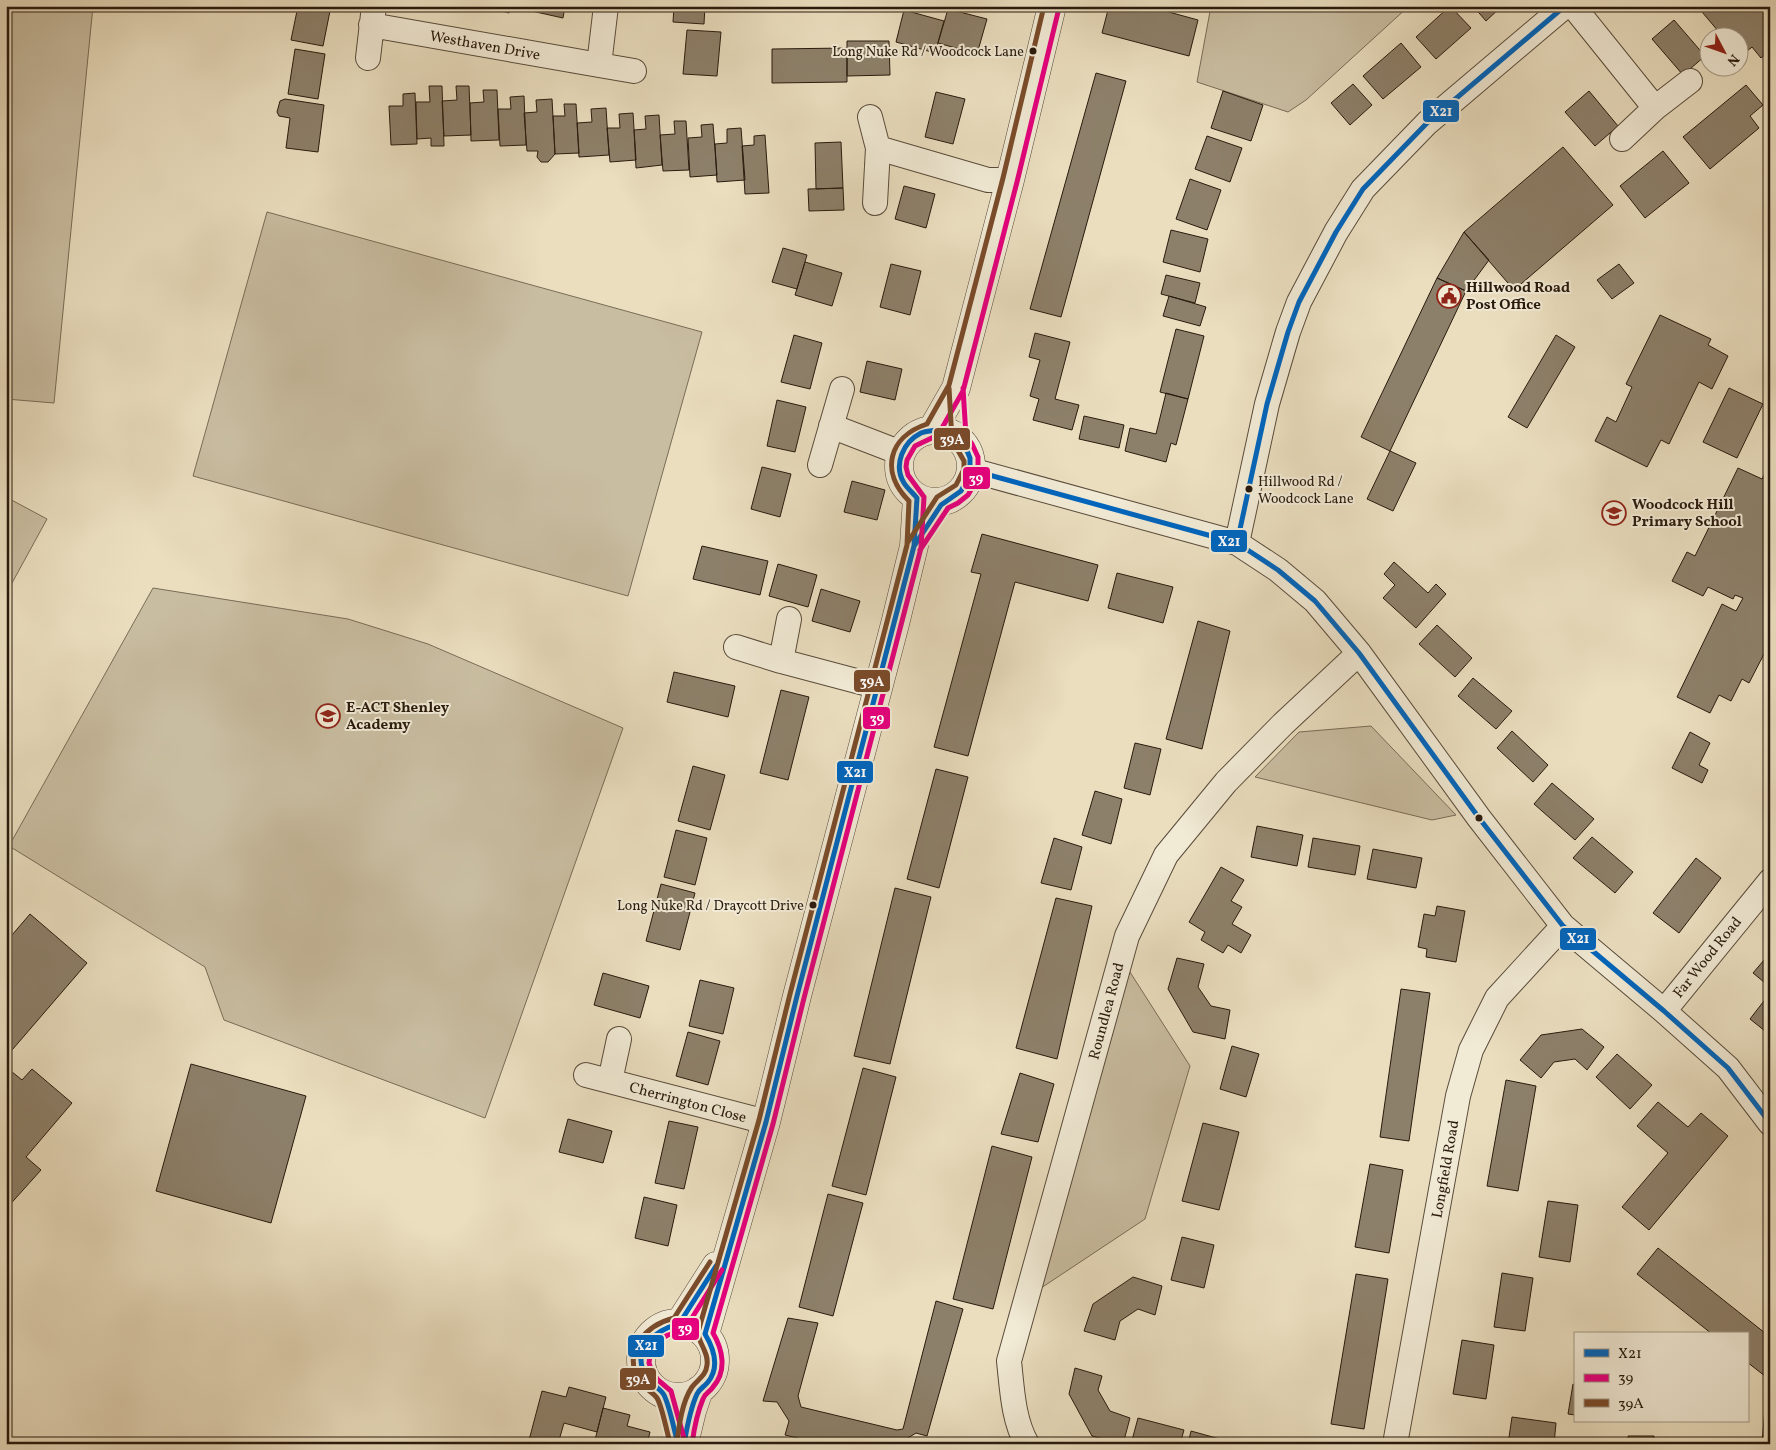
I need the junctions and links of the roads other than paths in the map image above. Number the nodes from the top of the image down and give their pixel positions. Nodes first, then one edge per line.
1 (606, 6) edge
2 (1052, 6) edge
3 (1565, 6) edge
4 (1573, 6) edge
5 (372, 15) edge
6 (368, 58) dead end
7 (599, 65) junction
8 (634, 70) dead end
9 (1690, 81) dead end
10 (1655, 108) junction
11 (870, 117) dead end
12 (1622, 139) dead end
13 (878, 148) junction
14 (1010, 180) junction
15 (876, 203) dead end
16 (956, 388) junction
17 (842, 389) dead end
18 (831, 426) junction
19 (932, 430) junction
20 (959, 439) junction
21 (901, 453) junction
22 (820, 465) dead end
23 (971, 470) junction
24 (916, 498) junction
25 (943, 502) junction
26 (1236, 543) junction
27 (914, 546) junction
28 (789, 619) dead end
29 (736, 647) dead end
30 (1359, 653) junction
31 (781, 661) junction
32 (879, 687) junction
33 (1770, 881) edge
34 (1563, 926) junction
35 (1664, 1010) junction
36 (619, 1039) dead end
37 (586, 1075) dead end
38 (610, 1081) junction
39 (766, 1122) junction
40 (1770, 1123) edge
41 (733, 1240) junction
42 (678, 1324) junction
43 (705, 1334) junction
44 (700, 1390) junction
45 (664, 1394) junction
46 (678, 1444) edge
47 (684, 1444) edge
48 (1027, 1444) edge
49 (1395, 1444) edge

1 - 7 street
2 - 14 street
3 - 26 street
4 - 10 street
5 - 6 street, Westhaven Drive
5 - 7 street, Westhaven Drive
7 - 8 street, Westhaven Drive
9 - 10 street
10 - 12 street
11 - 13 street
13 - 14 street
13 - 15 street
14 - 16 street
16 - 19 street
16 - 20 street
17 - 18 street
18 - 21 street
18 - 22 street
19 - 20 street
19 - 21 street
20 - 23 street
21 - 24 street
23 - 25 street
23 - 26 street
24 - 25 street
24 - 27 street
25 - 27 street
26 - 30 street
27 - 32 street
28 - 31 street
29 - 31 street
30 - 34 street
30 - 48 street, Roundlea Road
31 - 32 street
32 - 39 street
33 - 35 street, Far Wood Road
34 - 35 street
34 - 49 street, Longfield Road
35 - 40 street
36 - 38 street, Cherrington Close
37 - 38 street, Cherrington Close
38 - 39 street, Cherrington Close
39 - 41 street
41 - 42 street
41 - 43 street
42 - 43 street
42 - 45 street
43 - 44 street
44 - 45 street
44 - 47 street
45 - 46 street

